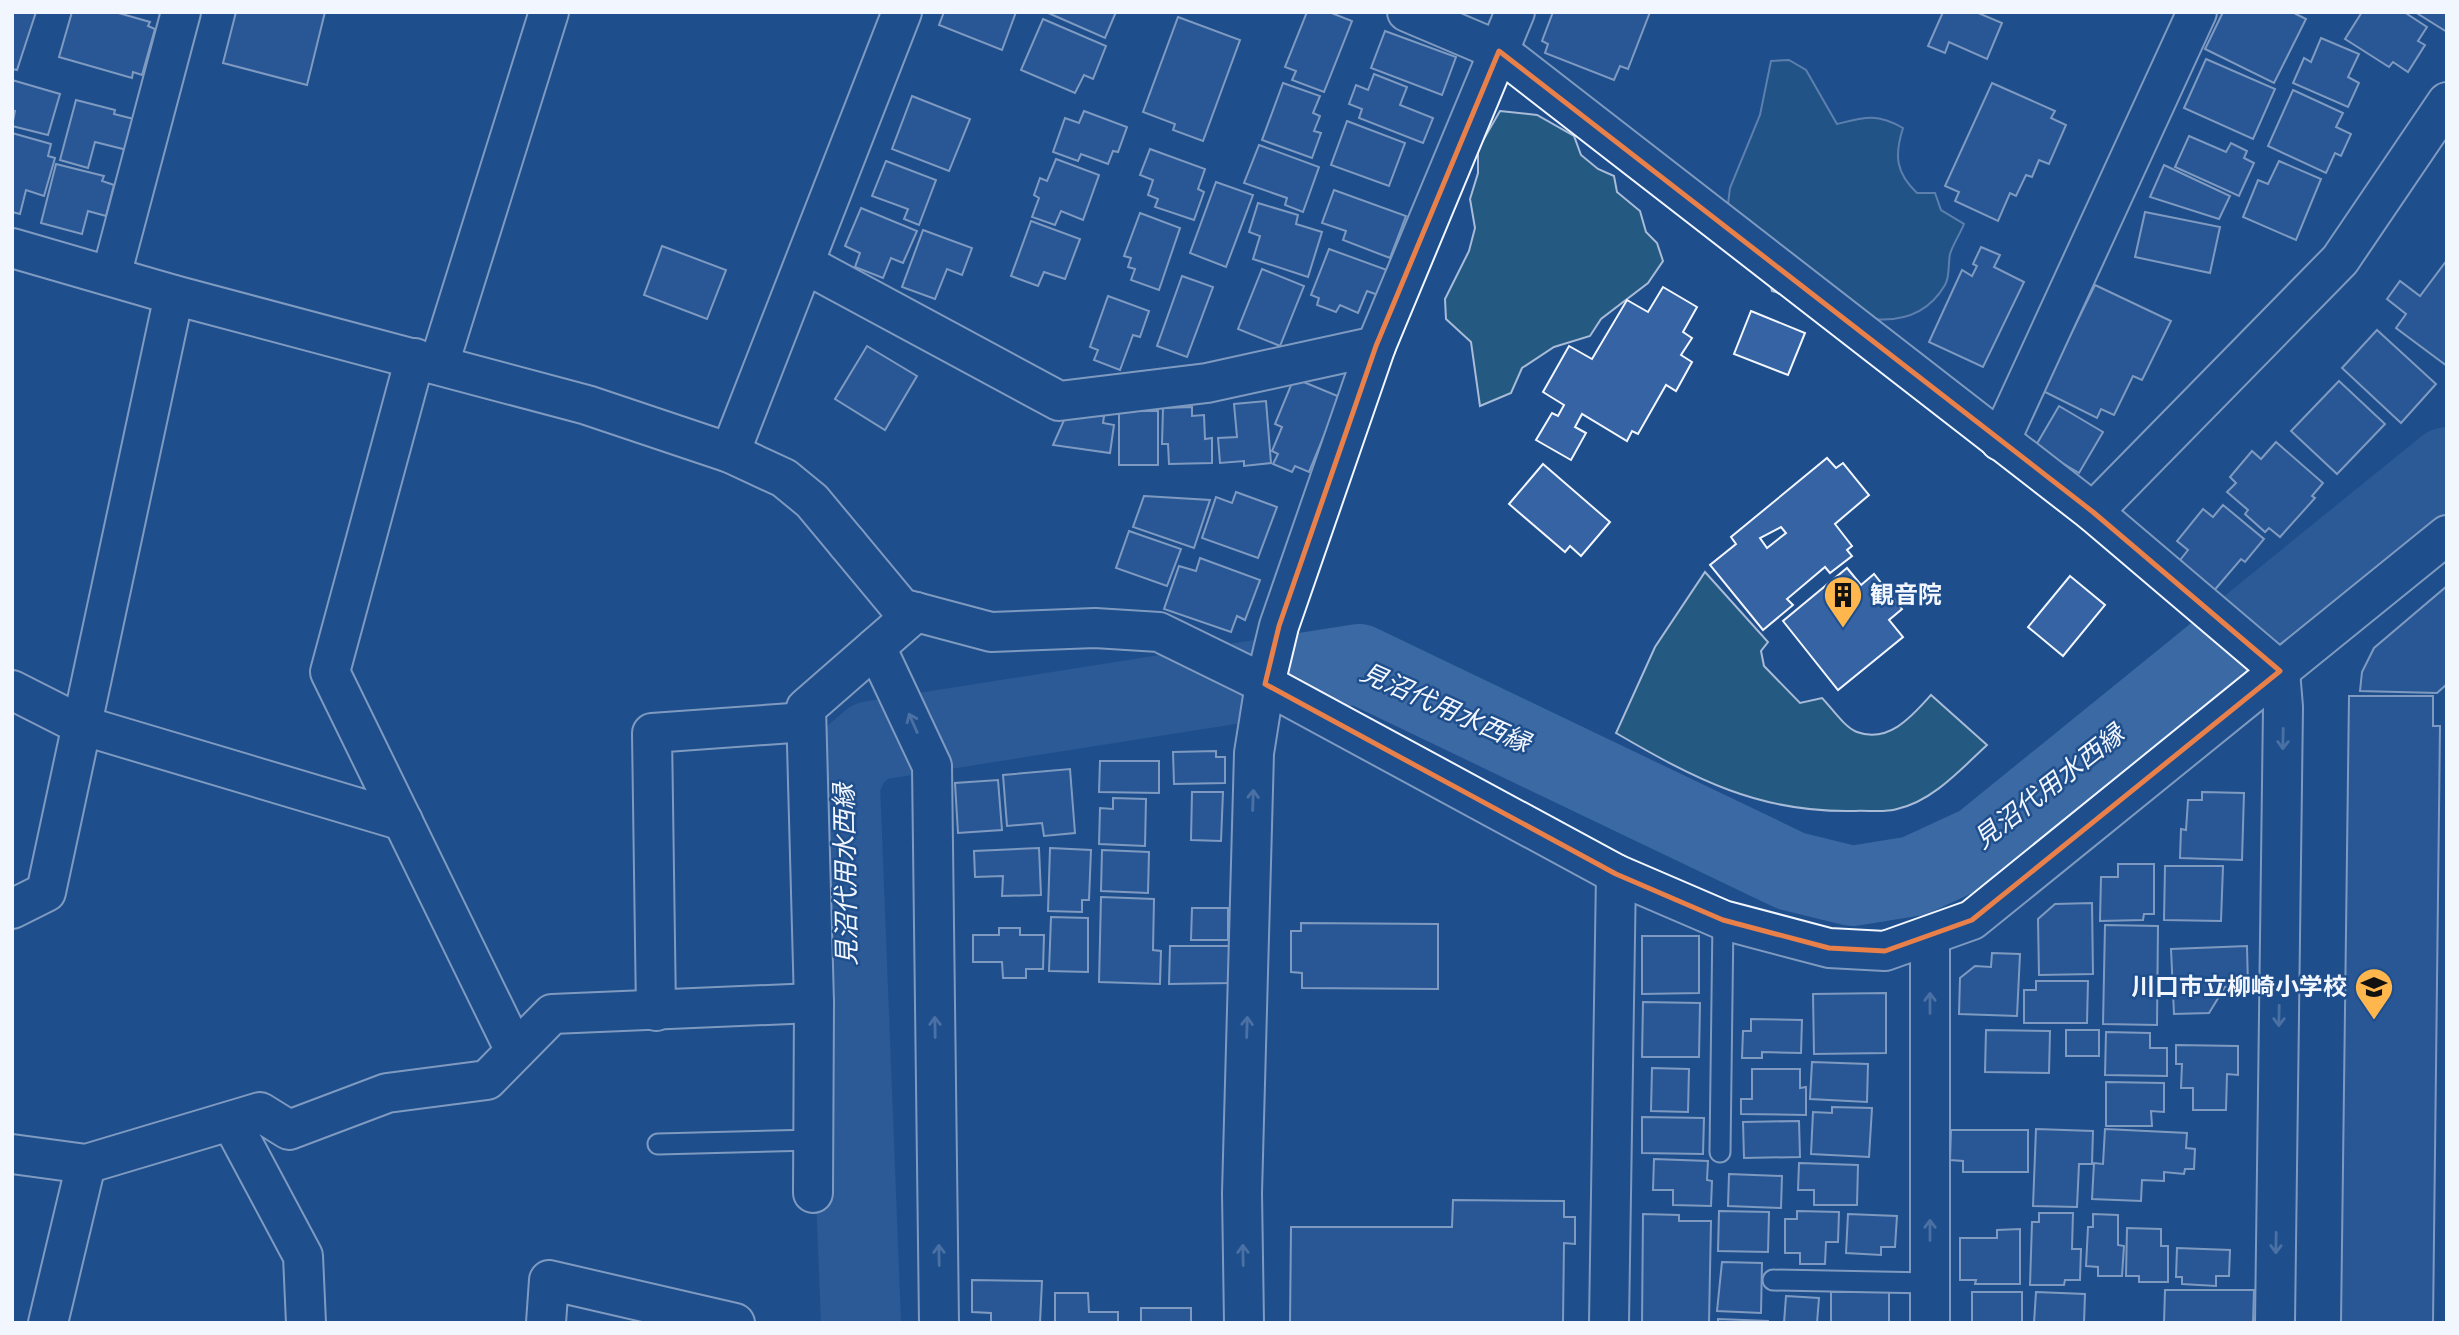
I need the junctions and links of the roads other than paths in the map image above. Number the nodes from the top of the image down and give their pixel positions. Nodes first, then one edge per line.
1 (181, 12) edge
2 (549, 12) edge
3 (902, 12) edge
4 (1407, 12) edge
5 (1515, 12) edge
6 (2197, 12) edge
7 (1499, 51) junction
8 (2447, 102) edge
9 (12, 248) edge
10 (805, 264) junction
11 (111, 276) junction
12 (174, 295) junction
13 (1376, 346) junction
14 (427, 361) junction
15 (2000, 442) junction
16 (730, 453) junction
17 (2093, 512) junction
18 (2447, 535) edge
19 (916, 612) junction
20 (876, 648) junction
21 (2274, 666) junction
22 (1265, 684) junction
23 (12, 690) edge
24 (806, 722) junction
25 (81, 725) junction
26 (404, 821) junction
27 (1616, 873) junction
28 (12, 909) edge
29 (1723, 920) junction
30 (1930, 937) junction
31 (814, 1003) junction
32 (656, 1011) junction
33 (514, 1051) junction
34 (232, 1123) junction
35 (814, 1140) junction
36 (658, 1144) dead end
37 (1720, 1152) dead end
38 (12, 1154) edge
39 (86, 1164) junction
40 (813, 1193) dead end
41 (1773, 1280) dead end
42 (1930, 1283) junction
43 (48, 1323) edge
44 (306, 1323) edge
45 (546, 1323) edge
46 (735, 1323) edge
47 (939, 1323) edge
48 (1244, 1323) edge
49 (1609, 1323) edge
50 (1930, 1323) edge
51 (2275, 1323) edge

1 - 11 street
2 - 14 street
3 - 10 street
4 - 7 street
5 - 7 street
6 - 15 street
7 - 13 street
7 - 15 street
8 - 17 street
9 - 11 street
10 - 13 street
10 - 16 street
11 - 12 street
12 - 14 street
12 - 25 street
13 - 22 street
14 - 16 street
14 - 26 street
15 - 17 street
16 - 19 street
17 - 21 street
18 - 21 street
19 - 20 street
19 - 22 street
20 - 24 street
47 -> 20 street
21 - 30 street
21 -> 51 street
22 - 27 street
48 -> 22 street
23 - 25 street
24 - 31 street
24 - 32 street
25 - 26 street
25 - 28 street
26 - 33 street
27 - 29 street
27 - 49 street
29 - 30 street
29 - 37 lane
42 -> 30 street
31 - 32 street
31 - 35 street
32 - 33 street
33 - 34 street
34 - 39 street
34 - 44 street
35 - 36 lane
35 - 40 street
38 - 39 street
39 - 43 street
41 - 42 lane
42 - 50 street
45 - 46 street

